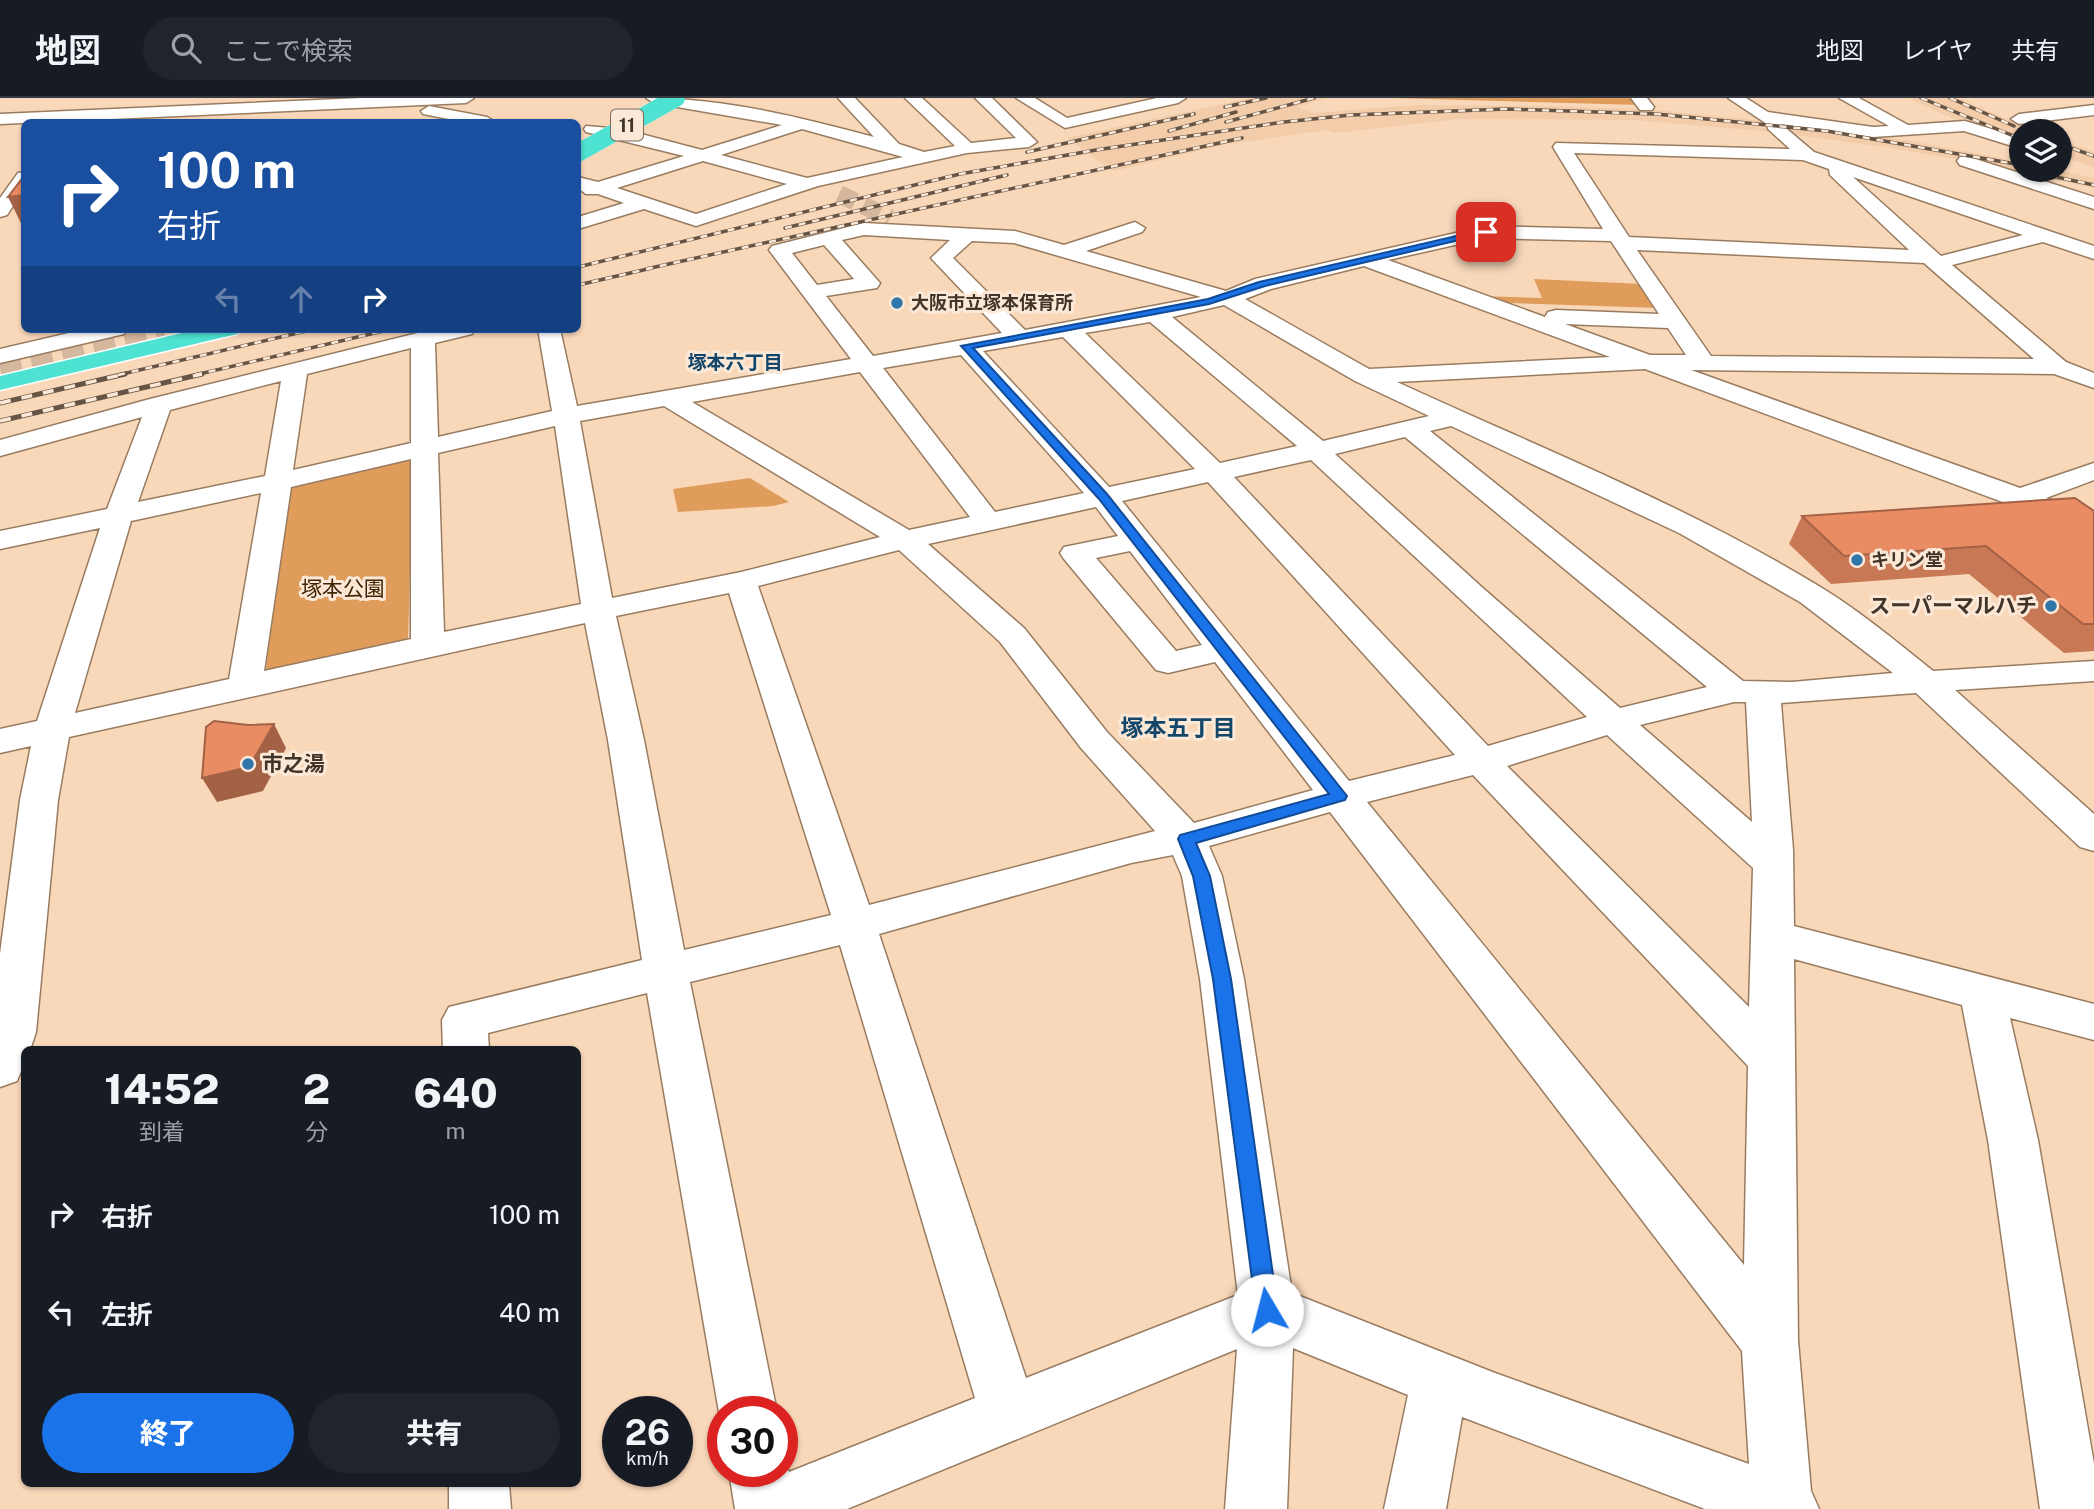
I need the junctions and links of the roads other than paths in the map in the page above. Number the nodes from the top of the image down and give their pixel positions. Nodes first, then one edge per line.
1 (80, 98) edge
2 (466, 98) edge
3 (654, 98) edge
4 (846, 98) edge
5 (913, 98) edge
6 (984, 98) edge
7 (1024, 98) edge
8 (1178, 98) edge
9 (1736, 98) edge
10 (1847, 98) edge
11 (688, 101) edge
12 (771, 101) dead end
13 (314, 103) edge
14 (0, 104) edge
15 (719, 107) junction
16 (790, 107) dead end
17 (2094, 110) edge
18 (399, 112) edge
19 (2056, 112) junction
20 (58, 113) edge
21 (176, 117) edge
22 (0, 119) edge
23 (470, 119) edge
24 (2019, 119) dead end
25 (1770, 121) junction
26 (2094, 124) edge
27 (800, 125) junction
28 (1908, 130) junction
29 (716, 131) dead end
30 (1872, 132) junction
31 (581, 135) edge
32 (642, 140) junction
33 (752, 141) junction
34 (2009, 141) dead end
35 (779, 147) dead end
36 (892, 147) junction
37 (967, 148) junction
38 (1955, 151) junction
39 (1807, 155) junction
40 (705, 156) junction
41 (594, 157) edge
42 (926, 159) junction
43 (2009, 159) edge
44 (832, 160) dead end
45 (1836, 166) junction
46 (871, 171) junction
47 (14, 172) edge
48 (651, 173) junction
49 (675, 181) dead end
50 (581, 183) edge
51 (807, 183) junction
52 (597, 189) junction
53 (581, 194) edge
54 (839, 194) tunnel mouth
55 (722, 196) dead end
56 (2094, 203) edge
57 (641, 204) junction
58 (745, 204) junction
59 (0, 211) edge
60 (890, 218) tunnel mouth
61 (581, 222) edge
62 (1135, 228) dead end
63 (970, 233) junction
64 (992, 234) junction
65 (2045, 236) junction
66 (828, 237) junction
67 (1620, 239) junction
68 (1066, 251) junction
69 (2094, 253) edge
70 (1365, 258) junction
71 (1939, 258) junction
72 (812, 292) junction
73 (1227, 298) junction
74 (1155, 314) junction
75 (1526, 316) junction
76 (1677, 322) junction
77 (1067, 328) junction
78 (21, 332) edge
79 (99, 333) edge
80 (130, 333) edge
81 (446, 333) edge
82 (550, 333) edge
83 (186, 334) edge
84 (0, 336) edge
85 (1019, 337) junction
86 (423, 338) junction
87 (966, 346) junction
88 (2094, 354) edge
89 (0, 356) edge
90 (1648, 362) junction
91 (1703, 362) junction
92 (867, 363) junction
93 (0, 365) edge
94 (2062, 365) junction
95 (295, 372) junction
96 (0, 374) edge
97 (1364, 376) junction
98 (2094, 381) edge
99 (0, 383) edge
100 (670, 399) junction
101 (159, 404) junction
102 (565, 416) junction
103 (1449, 419) junction
104 (1410, 428) junction
105 (0, 448) edge
106 (425, 449) junction
107 (1318, 450) junction
108 (2094, 471) edge
109 (1215, 473) junction
110 (276, 482) junction
111 (1103, 497) junction
112 (2020, 498) junction
113 (119, 514) junction
114 (989, 523) junction
115 (2094, 527) edge
116 (0, 540) edge
117 (905, 540) junction
118 (1137, 541) junction
119 (741, 580) junction
120 (597, 609) junction
121 (428, 646) junction
122 (1223, 650) junction
123 (2094, 671) edge
124 (1910, 682) junction
125 (245, 685) junction
126 (1748, 692) junction
127 (1616, 720) junction
128 (52, 729) junction
129 (0, 741) edge
130 (1481, 761) junction
131 (1339, 796) junction
132 (2094, 838) edge
133 (1186, 839) junction
134 (1773, 863) junction
135 (2094, 864) edge
136 (855, 925) junction
137 (1772, 937) junction
138 (666, 973) junction
139 (1982, 991) junction
140 (2094, 1022) edge
141 (466, 1046) edge
142 (1772, 1059) junction
143 (0, 1067) edge
144 (1267, 1310) junction
145 (1770, 1341) junction
146 (1440, 1380) junction
147 (745, 1396) edge
148 (1009, 1414) junction
149 (479, 1487) edge
150 (762, 1487) edge
151 (1784, 1508) edge
152 (480, 1509) edge
153 (766, 1509) edge
154 (772, 1509) edge
155 (1255, 1509) edge
156 (1415, 1509) edge
157 (2071, 1509) edge

1 - 20 street
2 - 18 street
3 - 11 street
3 - 31 highway, 11
4 - 36 street
5 - 37 street
6 - 37 street
7 - 8 street
9 - 25 street
10 - 28 street
11 - 15 street
11 - 32 street
11 - 41 highway, 11, bridge
12 - 15 street
13 - 18 street
13 - 21 street
14 - 20 street
15 - 27 street
16 - 27 street
17 - 19 street
18 - 23 street
19 - 24 street
19 - 26 street
20 - 21 street
20 - 22 street
25 - 30 street
25 - 39 street
27 - 33 street
27 - 36 street
28 - 30 street
28 - 34 street
29 - 33 street
30 - 38 street
31 - 32 street
32 - 40 street
32 - 41 street
33 - 35 street
33 - 40 street
36 - 42 street
37 - 42 street
38 - 43 street
38 - 56 street
39 - 45 street
39 - 67 street
40 - 48 street
40 - 51 street
41 - 48 street
42 - 46 street
44 - 46 street
45 - 65 street
45 - 71 street
46 - 51 street
47 - 59 street
48 - 49 street
48 - 52 street
50 - 52 street
51 - 54 street
51 - 58 street
52 - 53 street
52 - 57 street
55 - 58 street
57 - 58 street
57 - 61 street
60 - 64 street
62 - 68 street
63 - 64 street
63 - 66 street
63 - 85 street
64 - 68 street
65 - 69 street
65 - 71 street
66 - 72 street
66 - 72 street
67 - 70 street
67 - 71 street
67 - 76 street
68 - 73 street
70 - 73 street
70 - 75 street
71 - 94 street
72 - 92 street
73 - 74 street
73 - 97 street
74 - 77 street
74 - 107 street
75 - 76 street
75 - 90 street
76 - 91 street
77 - 85 street
77 - 109 street
78 - 84 street
79 - 89 street
80 - 93 highway
81 - 86 street
82 - 102 street
83 - 96 highway
83 - 99 highway
85 - 87 street
86 - 95 street
86 - 106 street
87 - 92 street
87 - 111 street
88 - 94 street
90 - 91 street
90 - 97 street
90 - 112 street
91 - 94 street
92 - 100 street
92 - 114 street
94 - 98 street
95 - 101 street
95 - 110 street
97 - 103 street
100 - 102 street
100 - 117 street
101 - 105 street
101 - 113 street
102 - 106 street
102 - 120 street
103 - 104 street
103 - 124 street
104 - 107 street
104 - 126 street
106 - 110 street
106 - 121 street
107 - 109 street
107 - 127 street
108 - 112 street
109 - 111 street
109 - 130 street
110 - 113 street
110 - 125 street
111 - 114 street
111 - 118 street
112 - 115 street
113 - 116 street
113 - 128 street
114 - 117 street
117 - 119 street
117 - 133 street
118 - 122 street
118 - 122 street
119 - 120 street
119 - 136 street
120 - 121 street
120 - 138 street
121 - 125 street
122 - 131 street
123 - 124 street
124 - 126 street
124 - 132 street
124 - 135 street
125 - 128 street
126 - 127 street
126 - 134 street
127 - 130 street
127 - 134 street
128 - 129 street
128 - 143 street
130 - 131 street
130 - 142 street
131 - 133 street
131 - 145 street
133 - 136 street
133 - 144 street
134 - 137 street
136 - 138 street
136 - 148 street
137 - 139 street
137 - 142 street
138 - 141 street
138 - 147 street
139 - 140 street
139 - 157 street
142 - 145 street
144 - 146 street
144 - 148 street
144 - 155 street
145 - 151 street
146 - 151 street
146 - 156 street
148 - 154 street
149 - 152 street
150 - 153 street

